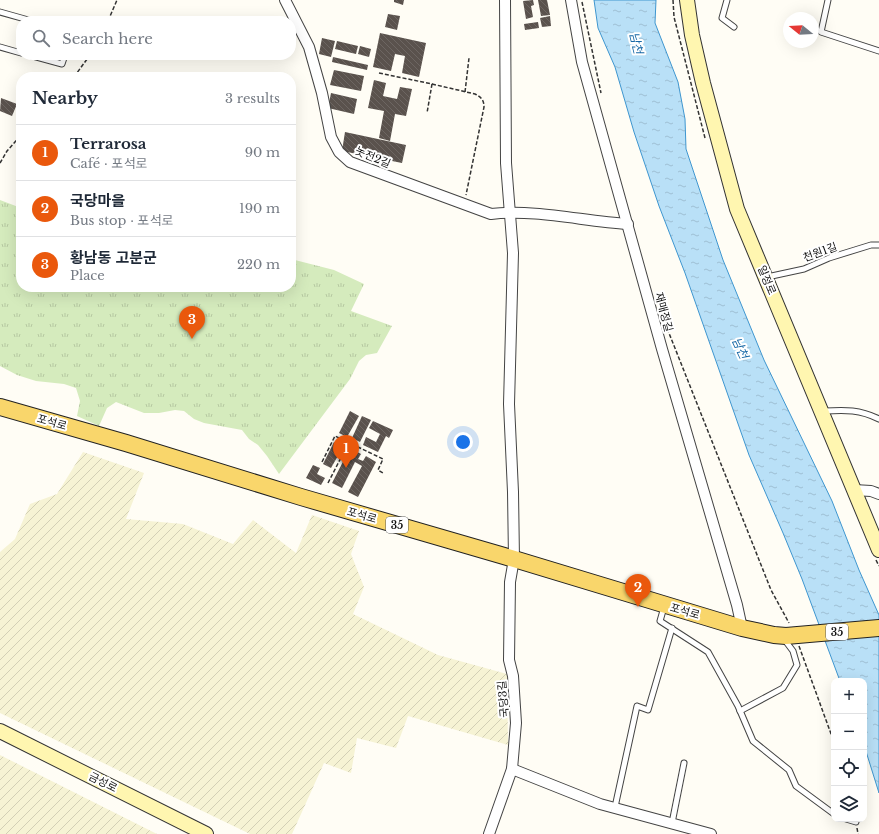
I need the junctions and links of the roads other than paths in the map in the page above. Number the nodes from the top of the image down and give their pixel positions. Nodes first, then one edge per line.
1 (285, 0) edge
2 (505, 0) edge
3 (571, 0) edge
4 (687, 0) edge
5 (727, 0) edge
6 (828, 0) edge
7 (0, 12) edge
8 (16, 16) edge
9 (293, 16) edge
10 (296, 22) edge
11 (734, 27) dead end
12 (0, 47) edge
13 (879, 50) edge
14 (16, 52) edge
15 (47, 60) edge
16 (63, 60) edge
17 (509, 212) junction
18 (628, 224) junction
19 (879, 245) edge
20 (766, 278) junction
21 (0, 407) edge
22 (822, 411) junction
23 (879, 419) edge
24 (854, 490) junction
25 (879, 494) edge
26 (876, 537) edge
27 (879, 550) edge
28 (514, 559) junction
29 (664, 605) junction
30 (672, 628) junction
31 (742, 628) junction
32 (879, 628) edge
33 (789, 636) junction
34 (740, 710) junction
35 (0, 731) edge
36 (0, 741) edge
37 (684, 763) dead end
38 (512, 769) junction
39 (615, 807) junction
40 (831, 812) edge
41 (672, 823) junction
42 (184, 834) edge
43 (206, 834) edge
44 (490, 834) edge
45 (712, 834) edge

1 - 9 street, 놋전2길
2 - 17 street, 국당3길
3 - 18 street, 재매정길
4 - 20 street, 일정로
5 - 11 lane
6 - 13 lane
7 - 8 lane
10 - 17 street, 놋전2길
12 - 14 lane
15 - 16 lane
17 - 18 street, 놋전2길
17 - 28 street, 국당3길
18 - 31 street, 재매정길
19 - 20 lane, 천원1길
20 - 22 street, 일정로
21 - 28 main road, 포석로 / 35
22 - 23 lane
22 - 24 street, 일정로
24 - 25 street
24 - 26 street, 일정로
26 - 27 street, 일정로
28 - 29 main road, 포석로 / 35
28 - 38 street, 국당3길
29 - 30 lane
29 - 31 main road, 포석로 / 35
30 - 34 lane
30 - 39 lane
31 - 33 main road, 포석로 / 35
32 - 33 main road, 35
33 - 34 lane
34 - 40 lane
35 - 43 street, 금성로
36 - 42 street, 금성로
37 - 41 lane
38 - 39 street
38 - 44 street, 국당3길
39 - 41 street
41 - 45 street

